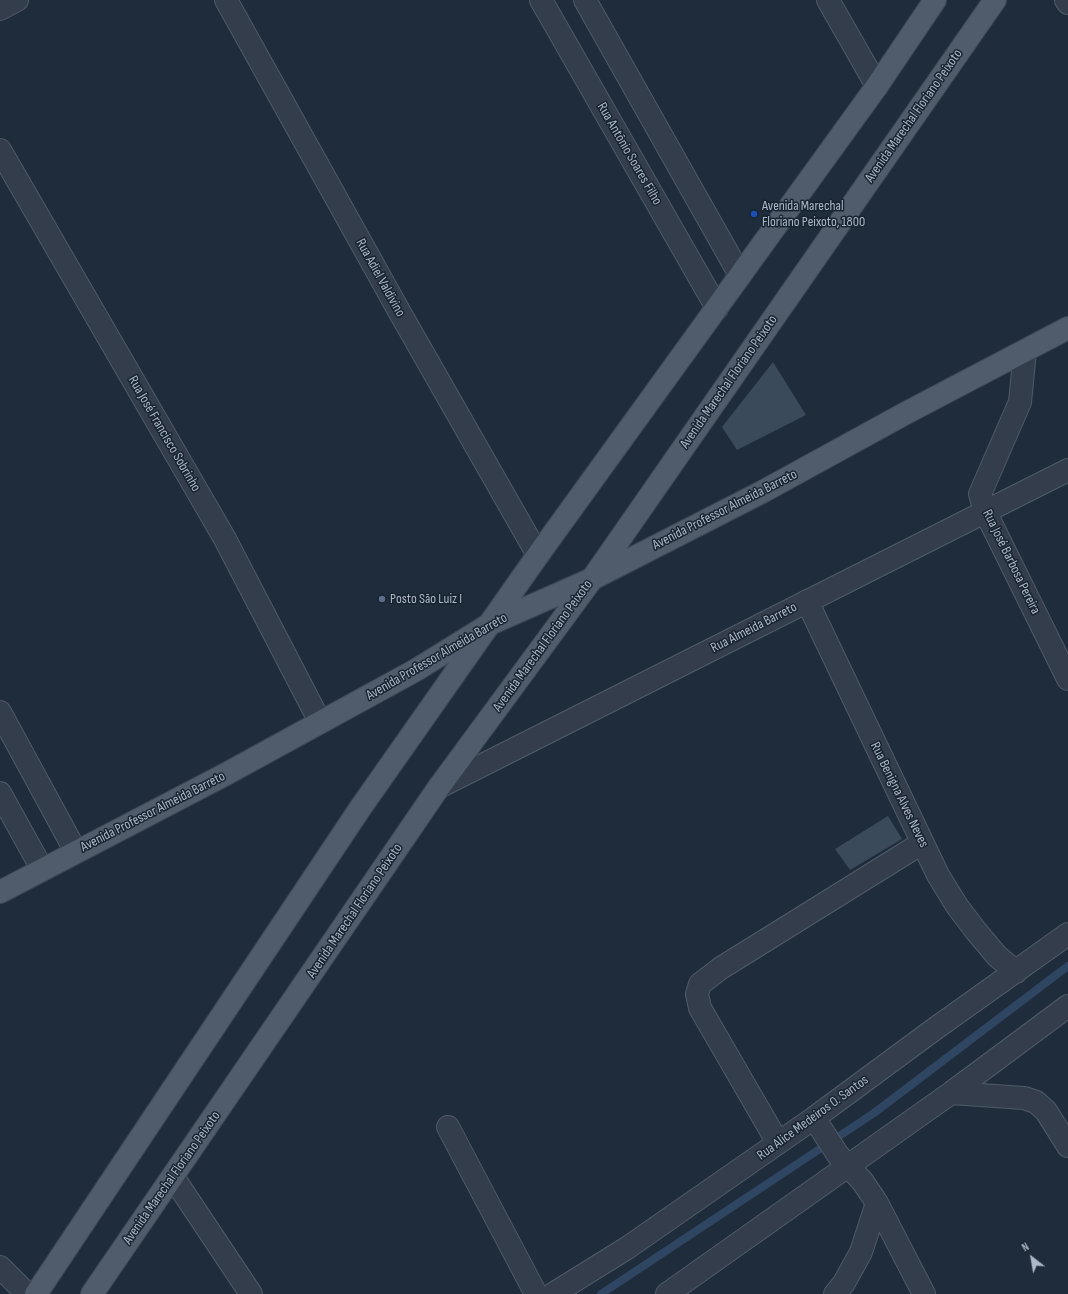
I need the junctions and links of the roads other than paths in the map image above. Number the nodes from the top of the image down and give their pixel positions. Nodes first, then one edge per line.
1 (17, 0) edge
2 (226, 0) edge
3 (541, 0) edge
4 (585, 0) edge
5 (828, 0) edge
6 (935, 0) edge
7 (995, 0) edge
8 (1066, 0) edge
9 (1068, 3) edge
10 (0, 9) edge
11 (877, 86) junction
12 (0, 150) edge
13 (740, 275) junction
14 (718, 308) junction
15 (1068, 328) edge
16 (1025, 350) junction
17 (1068, 470) edge
18 (986, 511) junction
19 (538, 555) junction
20 (592, 579) junction
21 (807, 601) junction
22 (490, 624) junction
23 (1068, 679) edge
24 (0, 712) edge
25 (320, 722) junction
26 (439, 787) junction
27 (0, 793) edge
28 (922, 842) junction
29 (76, 852) junction
30 (42, 869) junction
31 (0, 892) edge
32 (1068, 934) edge
33 (1016, 972) junction
34 (1068, 1006) edge
35 (951, 1093) junction
36 (818, 1125) junction
37 (448, 1127) dead end
38 (778, 1143) junction
39 (1068, 1146) edge
40 (843, 1160) junction
41 (173, 1177) junction
42 (877, 1203) junction
43 (0, 1267) edge
44 (26, 1294) edge
45 (36, 1294) edge
46 (92, 1294) edge
47 (251, 1294) edge
48 (536, 1294) edge
49 (553, 1294) edge
50 (667, 1294) edge
51 (835, 1294) edge
52 (924, 1294) edge

1 - 10 street
2 - 19 street, Rua Adiel Valdivino
3 - 14 street, Rua Antônio Soares Filho
4 - 13 street
5 - 11 street
6 - 11 main road
7 - 20 main road, Avenida Marechal Floriano Peixoto
8 - 9 street
11 - 13 main road
12 - 25 street, Rua José Francisco Sobrinho
13 - 14 main road
14 - 19 main road
15 - 16 main road, Avenida Professor Almeida Barreto
16 - 18 street, Rua José Barbosa Pereira
16 - 20 main road, Avenida Professor Almeida Barreto
17 - 18 street, Rua Almeida Barreto
18 - 21 street, Rua Almeida Barreto
18 - 23 street, Rua José Barbosa Pereira
19 - 22 main road
20 - 22 main road, Avenida Professor Almeida Barreto
20 - 26 main road, Avenida Marechal Floriano Peixoto
21 - 26 street, Rua Almeida Barreto
21 - 28 street, Rua Benigna Alves Neves
22 - 25 main road, Avenida Professor Almeida Barreto
22 - 45 main road
24 - 29 street
25 - 29 main road, Avenida Professor Almeida Barreto
26 - 41 main road, Avenida Marechal Floriano Peixoto
27 - 30 street
28 - 33 street, Rua Benigna Alves Neves
28 - 38 street
29 - 30 main road, Avenida Professor Almeida Barreto
30 - 31 main road, Avenida Professor Almeida Barreto
32 - 33 street, Rua Alice Medeiros O. Santos
33 - 36 street, Rua Alice Medeiros O. Santos
34 - 35 street
35 - 39 street
35 - 40 street
36 - 38 street, Rua Alice Medeiros O. Santos
36 - 40 street
37 - 48 street
38 - 49 street, Rua Alice Medeiros O. Santos
40 - 42 street
40 - 50 street
41 - 46 main road, Avenida Marechal Floriano Peixoto
41 - 47 street
42 - 51 street
42 - 52 street
43 - 44 street

